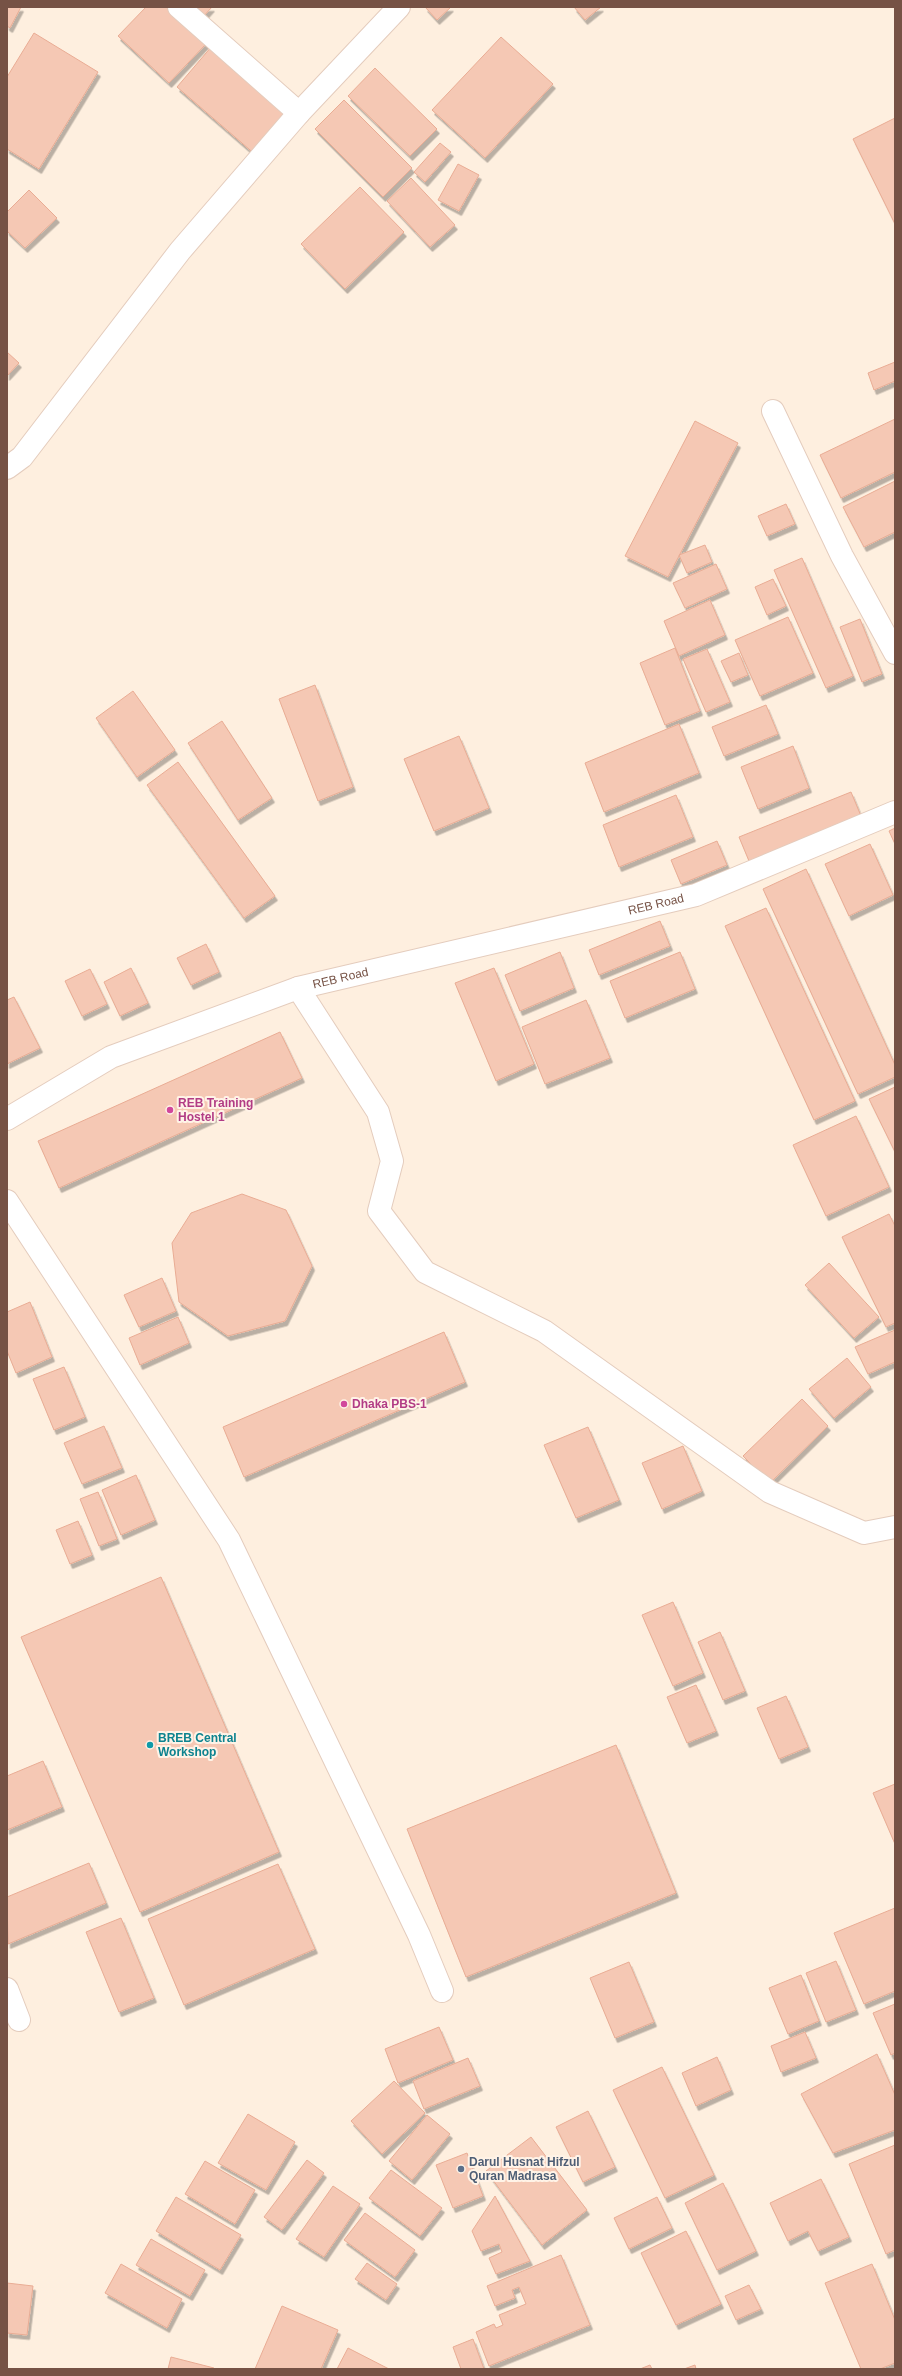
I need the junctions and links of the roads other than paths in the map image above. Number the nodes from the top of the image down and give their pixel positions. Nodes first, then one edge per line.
1 (179, 7) edge
2 (399, 7) edge
3 (299, 113) junction
4 (773, 411) dead end
5 (7, 468) edge
6 (895, 653) edge
7 (895, 812) edge
8 (298, 988) junction
9 (7, 1119) edge
10 (7, 1201) edge
11 (895, 1527) edge
12 (7, 1989) edge
13 (442, 1991) dead end
14 (20, 2020) dead end

1 - 3 street
2 - 3 street
3 - 5 street
4 - 6 street
7 - 8 street, REB Road
8 - 9 street, REB Road
8 - 11 street
10 - 13 street
12 - 14 street

